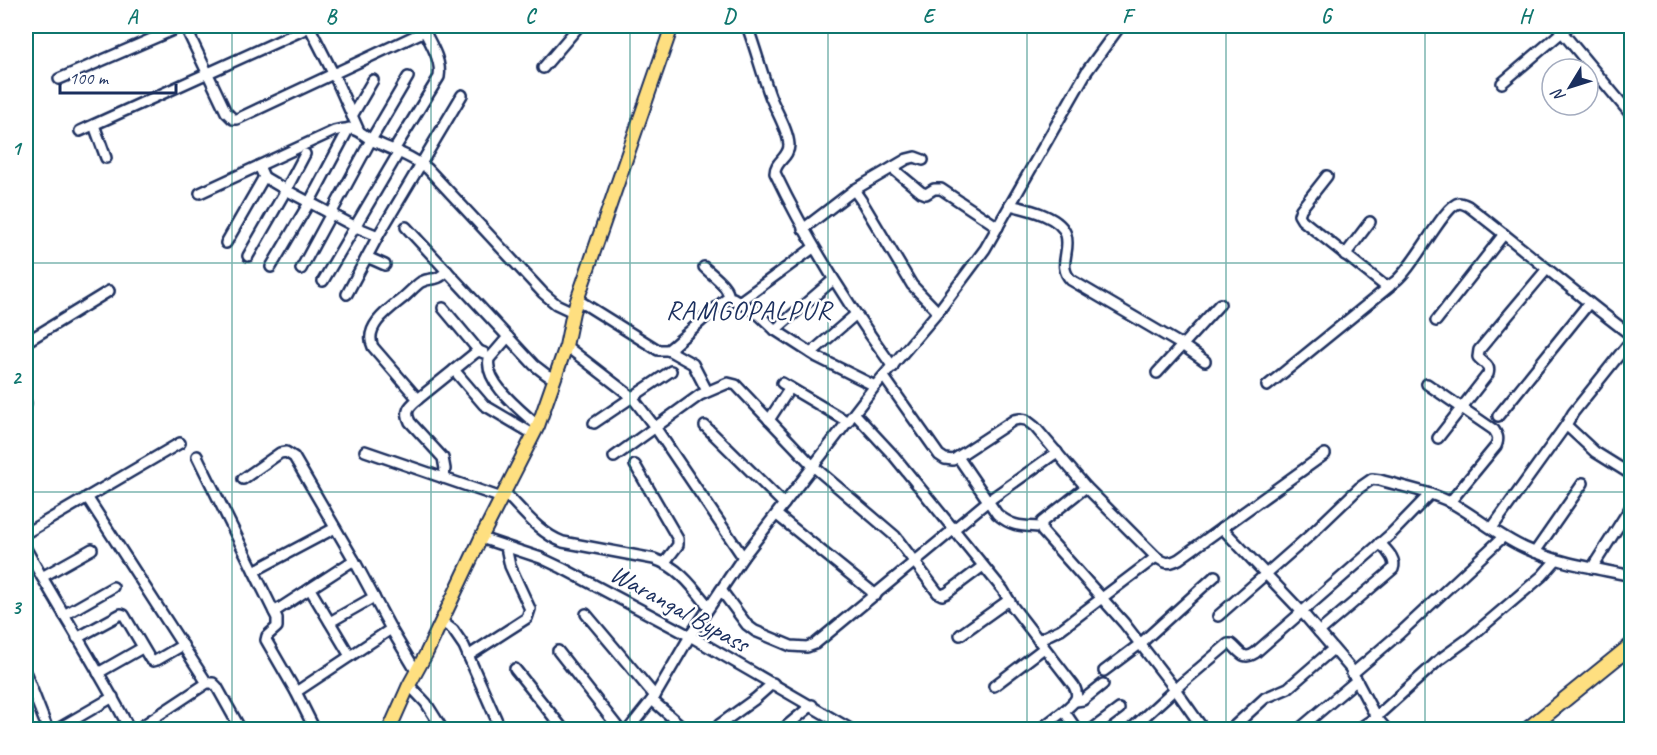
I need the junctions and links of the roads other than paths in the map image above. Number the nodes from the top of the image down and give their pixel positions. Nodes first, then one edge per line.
1 (184, 26) edge
2 (310, 26) edge
3 (579, 26) edge
4 (672, 26) edge
5 (747, 26) edge
6 (1120, 26) edge
7 (424, 28) edge
8 (1563, 28) edge
9 (543, 68) dead end
10 (208, 74) junction
11 (334, 75) junction
12 (408, 77) dead end
13 (59, 79) dead end
14 (373, 80) dead end
15 (1502, 83) dead end
16 (462, 95) dead end
17 (352, 116) junction
18 (1632, 116) edge
19 (94, 125) junction
20 (354, 130) junction
21 (80, 131) dead end
22 (371, 140) junction
23 (396, 151) junction
24 (304, 154) dead end
25 (106, 158) dead end
26 (923, 160) dead end
27 (421, 163) junction
28 (260, 166) junction
29 (892, 168) junction
30 (1327, 176) dead end
31 (264, 177) junction
32 (286, 190) junction
33 (854, 190) junction
34 (200, 193) dead end
35 (309, 203) junction
36 (1010, 205) junction
37 (332, 214) junction
38 (1370, 222) dead end
39 (356, 227) junction
40 (406, 227) dead end
41 (998, 227) junction
42 (803, 229) junction
43 (1504, 234) junction
44 (378, 236) junction
45 (226, 243) dead end
46 (813, 248) junction
47 (1345, 255) junction
48 (248, 256) dead end
49 (367, 257) junction
50 (385, 265) dead end
51 (271, 267) dead end
52 (704, 267) dead end
53 (301, 269) dead end
54 (1547, 269) junction
55 (447, 271) junction
56 (833, 280) junction
57 (323, 281) dead end
58 (1390, 286) junction
59 (109, 291) dead end
60 (347, 294) dead end
61 (734, 300) junction
62 (1589, 303) junction
63 (1220, 304) dead end
64 (576, 306) junction
65 (443, 308) dead end
66 (938, 312) junction
67 (855, 315) junction
68 (1436, 321) dead end
69 (775, 330) junction
70 (508, 337) junction
71 (1632, 337) edge
72 (26, 342) edge
73 (1182, 345) junction
74 (566, 346) junction
75 (668, 350) junction
76 (479, 351) junction
77 (811, 352) junction
78 (492, 355) junction
79 (1205, 361) dead end
80 (893, 367) junction
81 (454, 370) junction
82 (671, 371) dead end
83 (1157, 373) dead end
84 (884, 377) junction
85 (555, 378) junction
86 (1427, 384) dead end
87 (875, 386) junction
88 (1267, 386) dead end
89 (707, 391) junction
90 (632, 397) junction
91 (418, 399) junction
92 (1461, 408) junction
93 (855, 414) junction
94 (1498, 416) dead end
95 (770, 420) junction
96 (848, 422) junction
97 (594, 423) dead end
98 (1566, 425) junction
99 (705, 426) dead end
100 (655, 427) junction
101 (536, 430) junction
102 (1438, 438) dead end
103 (180, 443) dead end
104 (365, 452) dead end
105 (1057, 452) junction
106 (1324, 454) dead end
107 (197, 456) dead end
108 (614, 457) dead end
109 (958, 457) junction
110 (635, 465) dead end
111 (813, 466) junction
112 (1632, 475) edge
113 (443, 478) junction
114 (243, 479) dead end
115 (1583, 483) dead end
116 (1086, 487) junction
117 (1430, 494) junction
118 (503, 496) junction
119 (87, 497) junction
120 (988, 501) junction
121 (1450, 502) junction
122 (784, 504) junction
123 (1632, 505) edge
124 (777, 515) junction
125 (1041, 527) junction
126 (335, 528) junction
127 (1222, 528) junction
128 (1492, 528) junction
129 (953, 531) junction
130 (26, 533) edge
131 (1503, 537) junction
132 (481, 538) junction
133 (1380, 543) junction
134 (506, 547) junction
135 (26, 549) edge
136 (92, 549) dead end
137 (1535, 552) junction
138 (743, 557) junction
139 (1155, 557) junction
140 (354, 560) junction
141 (1556, 560) junction
142 (664, 562) junction
143 (916, 562) junction
144 (35, 566) junction
145 (983, 566) junction
146 (1592, 568) junction
147 (254, 571) junction
148 (26, 572) edge
149 (1266, 574) junction
150 (1215, 576) dead end
151 (1632, 576) edge
152 (42, 577) junction
153 (113, 587) dead end
154 (310, 588) junction
155 (721, 590) junction
156 (876, 595) junction
157 (374, 597) junction
158 (1101, 598) junction
159 (1008, 600) junction
160 (709, 607) junction
161 (1301, 611) junction
162 (274, 612) junction
163 (586, 614) dead end
164 (63, 615) junction
165 (1218, 616) dead end
166 (441, 621) junction
167 (330, 622) junction
168 (391, 629) junction
169 (1319, 632) junction
170 (960, 635) dead end
171 (690, 636) junction
172 (77, 638) junction
173 (1041, 644) junction
174 (1140, 644) junction
175 (183, 645) junction
176 (1632, 645) edge
177 (142, 648) junction
178 (1333, 650) junction
179 (558, 651) dead end
180 (350, 656) junction
181 (468, 656) junction
182 (515, 669) dead end
183 (416, 671) junction
184 (1104, 671) dead end
185 (98, 673) junction
186 (26, 674) edge
187 (1354, 677) junction
188 (207, 683) junction
189 (773, 683) junction
190 (1103, 684) dead end
191 (409, 685) junction
192 (994, 686) dead end
193 (1175, 689) junction
194 (296, 692) junction
195 (113, 697) junction
196 (653, 698) junction
197 (1076, 701) junction
198 (812, 705) junction
199 (1119, 709) dead end
200 (1064, 711) junction
201 (1376, 717) junction
202 (719, 725) dead end
203 (391, 728) edge
204 (48, 729) edge
205 (56, 729) edge
206 (130, 729) edge
207 (136, 729) edge
208 (241, 729) edge
209 (315, 729) edge
210 (443, 729) edge
211 (501, 729) edge
212 (564, 729) edge
213 (620, 729) edge
214 (628, 729) edge
215 (686, 729) edge
216 (782, 729) edge
217 (852, 729) edge
218 (1039, 729) edge
219 (1077, 729) edge
220 (1091, 729) edge
221 (1133, 729) edge
222 (1204, 729) edge
223 (1230, 729) edge
224 (1298, 729) edge
225 (1358, 729) edge
226 (1387, 729) edge
227 (1527, 729) edge

1 - 10 street
1 - 13 street
2 - 10 street
2 - 11 street
3 - 9 street
4 - 64 main road
5 - 42 street
6 - 36 street
7 - 11 street
7 - 23 street
8 - 15 street
8 - 18 street
10 - 11 street
10 - 19 street
11 - 17 street
12 - 22 street
14 - 17 street
16 - 27 street
17 - 20 street
19 - 21 street
19 - 25 street
20 - 22 street
20 - 28 street
20 - 35 street
22 - 23 street
22 - 37 street
23 - 27 street
23 - 39 street
24 - 32 street
26 - 29 street
27 - 44 street
27 - 64 street
28 - 31 street
28 - 34 street
29 - 33 street
29 - 41 street
30 - 47 street
31 - 32 street
31 - 45 street
32 - 35 street
32 - 48 street
33 - 42 street
33 - 66 street
35 - 37 street
35 - 51 street
36 - 41 street
36 - 73 street
37 - 39 street
37 - 53 street
38 - 47 street
39 - 44 street
39 - 57 street
40 - 55 street
41 - 66 street
42 - 46 street
43 - 54 street
43 - 58 street
43 - 68 street
44 - 49 street
46 - 56 street
46 - 61 street
47 - 58 street
49 - 50 street
49 - 60 street
52 - 61 street
54 - 62 street
54 - 92 street
55 - 70 street
55 - 91 street
56 - 67 street
56 - 69 street
58 - 88 street
59 - 72 street
61 - 69 street
61 - 75 street
62 - 71 street
62 - 94 street
63 - 73 street
64 - 74 main road
64 - 75 street
65 - 76 street
66 - 80 street
67 - 77 street
67 - 80 street
69 - 77 street
70 - 78 street
70 - 85 street
71 - 98 street
73 - 79 street
73 - 83 street
74 - 85 main road
74 - 90 street
75 - 89 street
76 - 78 street
76 - 81 street
77 - 87 street
78 - 101 street
80 - 84 street
81 - 91 street
81 - 101 street
82 - 90 street
84 - 87 street
84 - 109 street
85 - 101 main road
86 - 92 street
87 - 93 street
89 - 95 street
89 - 100 street
90 - 97 street
90 - 100 street
91 - 113 street
92 - 102 street
92 - 121 street
93 - 96 street
93 - 129 street
95 - 96 street
95 - 111 street
96 - 111 street
98 - 112 street
98 - 128 street
99 - 122 street
100 - 108 street
100 - 138 street
101 - 118 main road
103 - 119 street
104 - 113 street
105 - 109 street
105 - 116 street
105 - 120 street
106 - 127 street
107 - 147 street
109 - 120 street
110 - 142 street
111 - 122 street
111 - 143 street
113 - 118 street
114 - 126 street
115 - 137 street
116 - 125 street
116 - 139 street
117 - 121 street
117 - 133 street
117 - 149 street
118 - 132 main road
118 - 142 street
119 - 130 street
119 - 175 street
120 - 125 street
120 - 129 street
121 - 128 street
122 - 124 street
123 - 146 street
124 - 138 street
124 - 156 street
125 - 158 street
126 - 140 street
126 - 147 street
127 - 139 street
127 - 149 street
128 - 131 street
129 - 143 street
129 - 145 street
131 - 137 street
131 - 187 street
132 - 134 street, Warangal Bypass
132 - 166 main road
133 - 161 street
133 - 169 street
134 - 171 street, Warangal Bypass
134 - 181 street
135 - 144 street
136 - 152 street
137 - 141 street
138 - 155 street
139 - 158 street
140 - 154 street
140 - 157 street
141 - 146 street
141 - 201 street
142 - 160 street
143 - 145 street
143 - 156 street
144 - 148 street
144 - 152 street
145 - 159 street
146 - 151 street
147 - 162 street
149 - 161 street
149 - 165 street
150 - 174 street
152 - 164 street
153 - 164 street
154 - 162 street
154 - 167 street
155 - 156 street
155 - 160 street
157 - 167 street
157 - 168 street
158 - 173 street
158 - 174 street
159 - 170 street
159 - 173 street
160 - 171 street
161 - 169 street
161 - 193 street
162 - 194 street
163 - 196 street
164 - 172 street
166 - 181 street
166 - 183 main road
167 - 180 street
168 - 180 street
168 - 183 street
169 - 178 street
171 - 189 street, Warangal Bypass
171 - 196 street
172 - 177 street
172 - 185 street
173 - 192 street
173 - 197 street
174 - 184 street
174 - 193 street
175 - 177 street
175 - 188 street
176 - 227 highway
177 - 185 street
178 - 187 street
178 - 223 street
179 - 213 street
180 - 194 street
181 - 211 street
182 - 212 street
183 - 191 main road
185 - 195 street
186 - 204 street
187 - 201 street
187 - 224 street
188 - 207 street
188 - 208 street
189 - 198 street, Warangal Bypass
189 - 202 street
190 - 197 street
191 - 203 main road
191 - 210 street
193 - 221 street
193 - 222 street
194 - 209 street
195 - 205 street
195 - 206 street
196 - 214 street
196 - 215 street
197 - 200 street
198 - 216 street
198 - 217 street, Warangal Bypass
199 - 220 street
200 - 218 street
200 - 219 street
201 - 225 street
201 - 226 street

